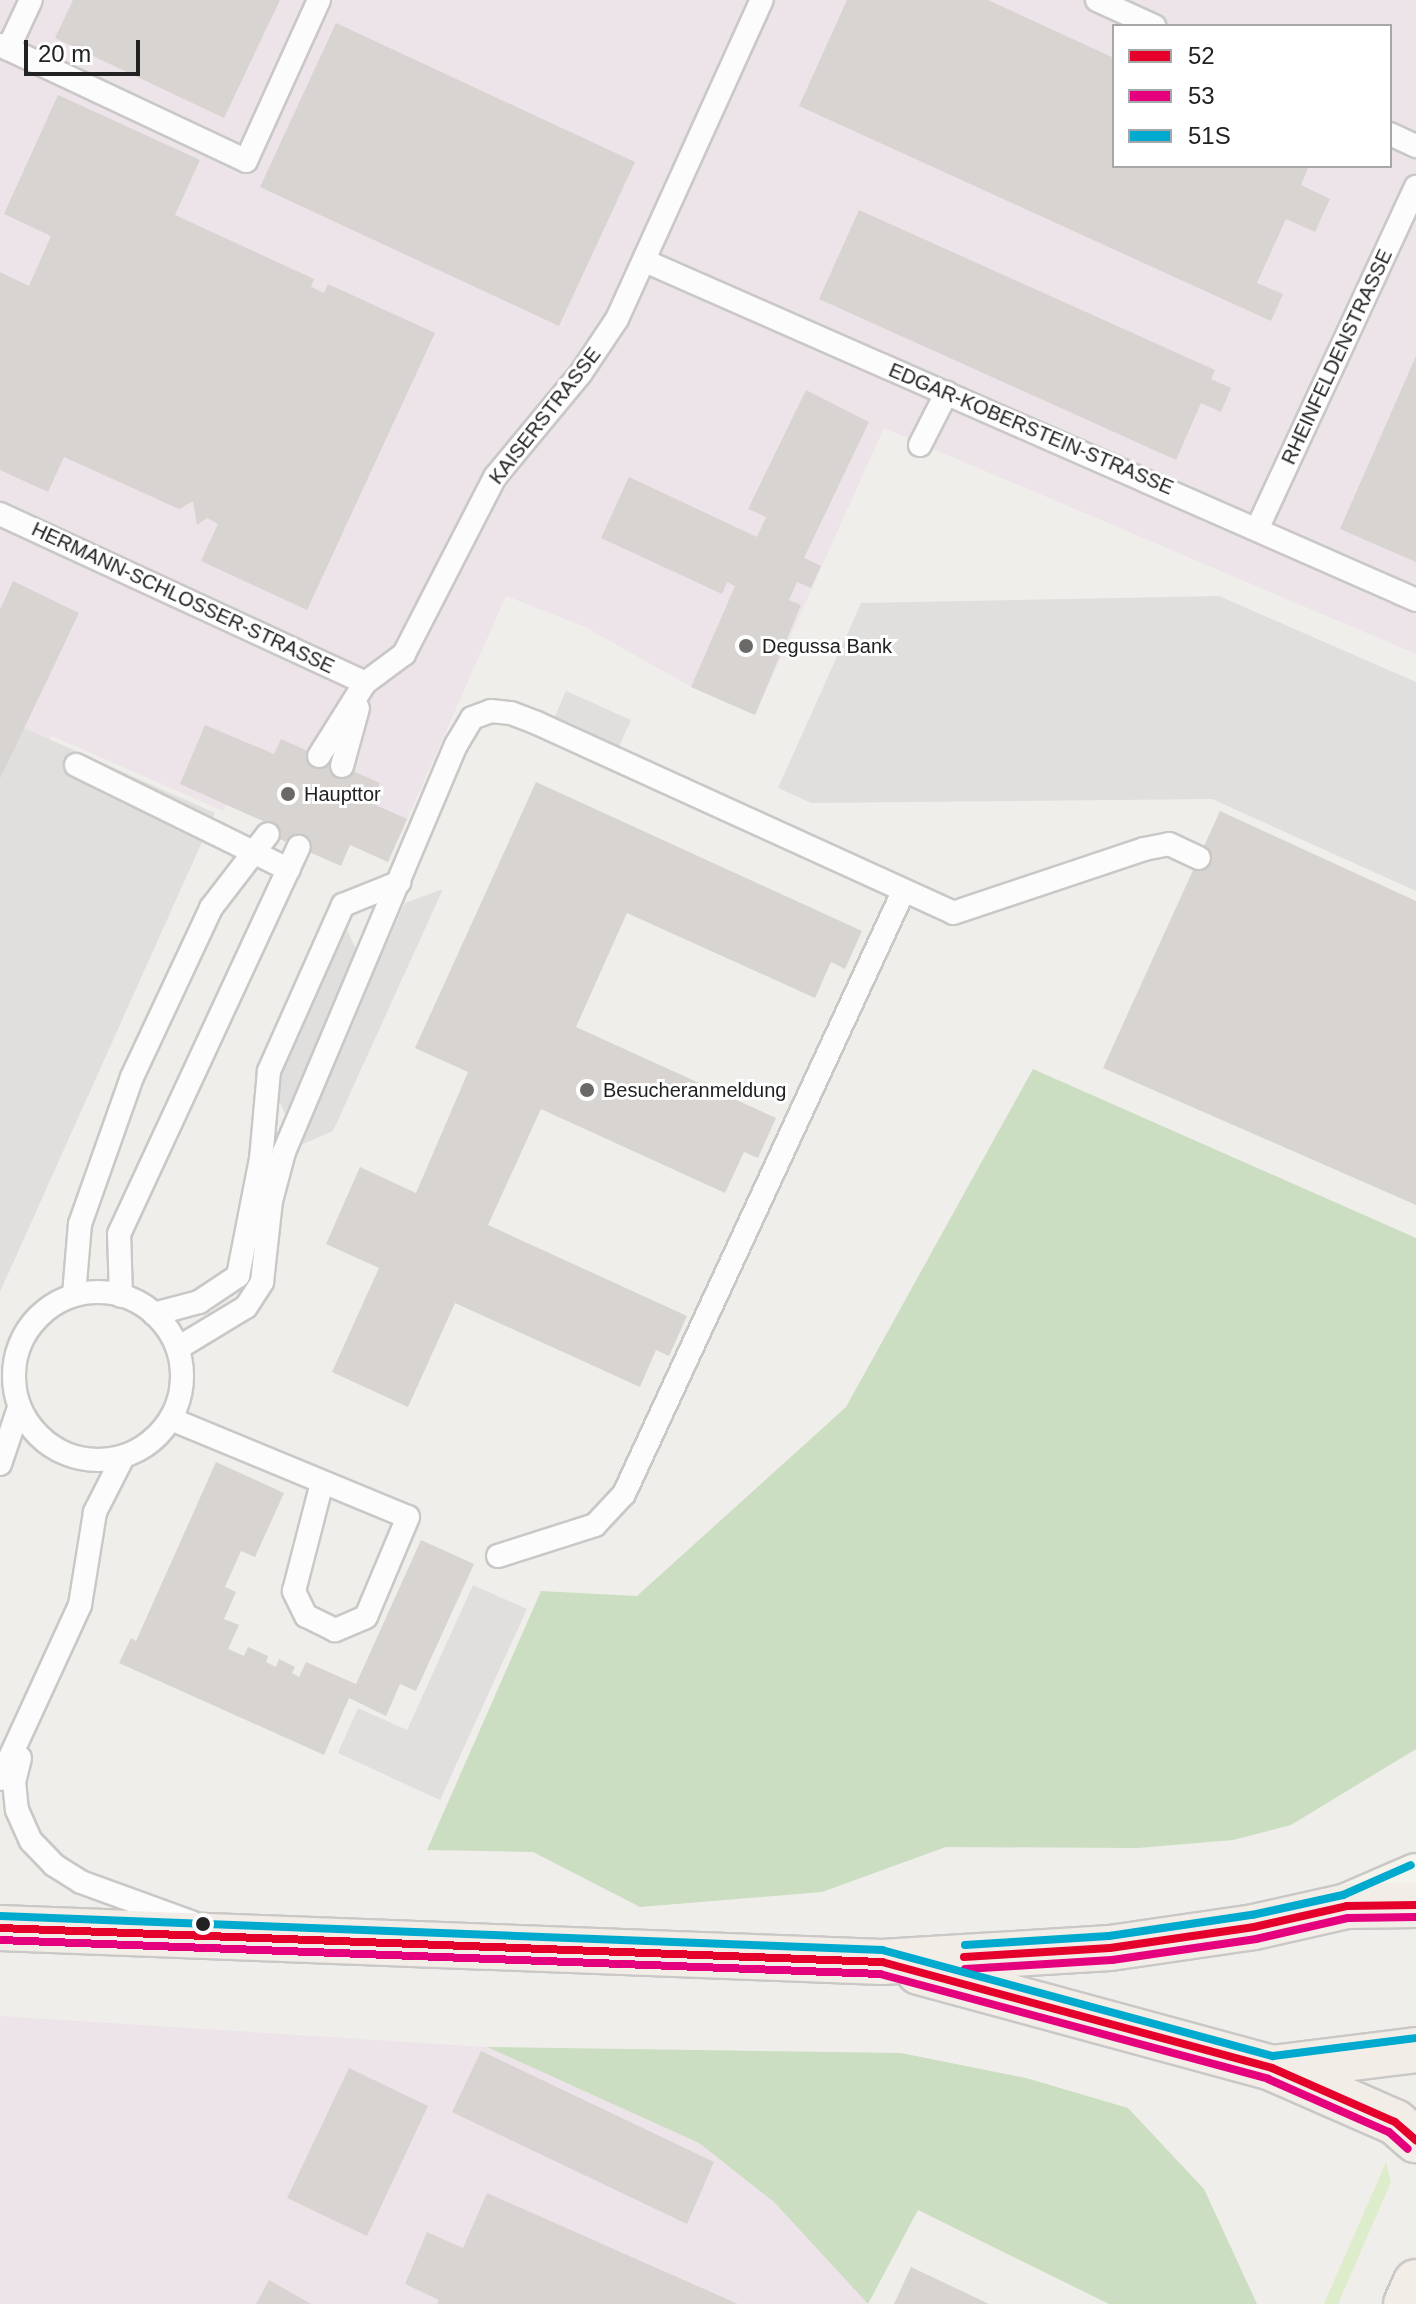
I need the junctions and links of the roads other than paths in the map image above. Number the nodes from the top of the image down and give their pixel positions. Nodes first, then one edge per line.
1 (31, 0) edge
2 (319, 0) edge
3 (762, 0) edge
4 (1097, 0) edge
5 (1150, 24) edge
6 (4, 47) edge
7 (1392, 135) edge
8 (1416, 146) edge
9 (1416, 187) edge
10 (645, 261) junction
11 (947, 392) junction
12 (920, 445) dead end
13 (0, 514) edge
14 (1258, 527) junction
15 (1416, 600) edge
16 (365, 683) junction
17 (319, 756) dead end
18 (76, 765) dead end
19 (342, 766) dead end
20 (268, 834) dead end
21 (299, 847) dead end
22 (255, 854) junction
23 (1199, 858) dead end
24 (289, 870) junction
25 (400, 882) junction
26 (903, 892) junction
27 (74, 1295) junction
28 (121, 1296) junction
29 (154, 1314) junction
30 (178, 1348) junction
31 (19, 1408) junction
32 (171, 1419) junction
33 (123, 1457) junction
34 (0, 1464) edge
35 (322, 1483) junction
36 (498, 1556) dead end
37 (27, 1727) junction
38 (0, 1779) edge
39 (1416, 1876) edge
40 (1416, 1905) edge
41 (1347, 1906) junction
42 (0, 1928) edge
43 (230, 1937) junction
44 (882, 1962) junction
45 (1416, 2050) edge
46 (1272, 2068) junction
47 (1416, 2140) edge
48 (1416, 2282) edge
49 (1406, 2304) edge

1 - 6 lane
2 - 6 lane
3 - 10 lane, KAISERSTRASSE
4 - 5 lane
7 - 8 lane
9 - 14 lane, RHEINFELDENSTRASSE
10 - 11 lane, EDGAR-KOBERSTEIN-STRASSE
10 - 16 lane, KAISERSTRASSE
11 - 12 lane
11 - 14 lane, EDGAR-KOBERSTEIN-STRASSE
13 - 16 lane, HERMANN-SCHLOSSER-STRASSE
14 - 15 lane, EDGAR-KOBERSTEIN-STRASSE
16 - 17 lane, KAISERSTRASSE
16 - 19 lane
18 - 22 lane
20 - 22 lane
21 - 24 lane
22 - 24 lane
22 - 27 lane
23 - 26 lane
24 - 28 lane
25 - 26 lane
25 - 29 lane
25 - 30 lane
26 - 36 lane
27 - 28 lane
27 - 31 lane
28 - 29 lane
29 - 30 lane
30 - 32 lane
31 - 33 lane
31 - 34 lane
32 - 33 lane
32 - 35 lane
33 - 37 lane
35 - 35 lane
37 - 38 lane
37 - 43 lane
39 - 41 main road
40 - 41 main road
41 - 44 main road
42 - 43 main road
43 - 44 main road
44 - 46 main road
45 - 46 main road
46 - 47 main road
48 - 49 main road

